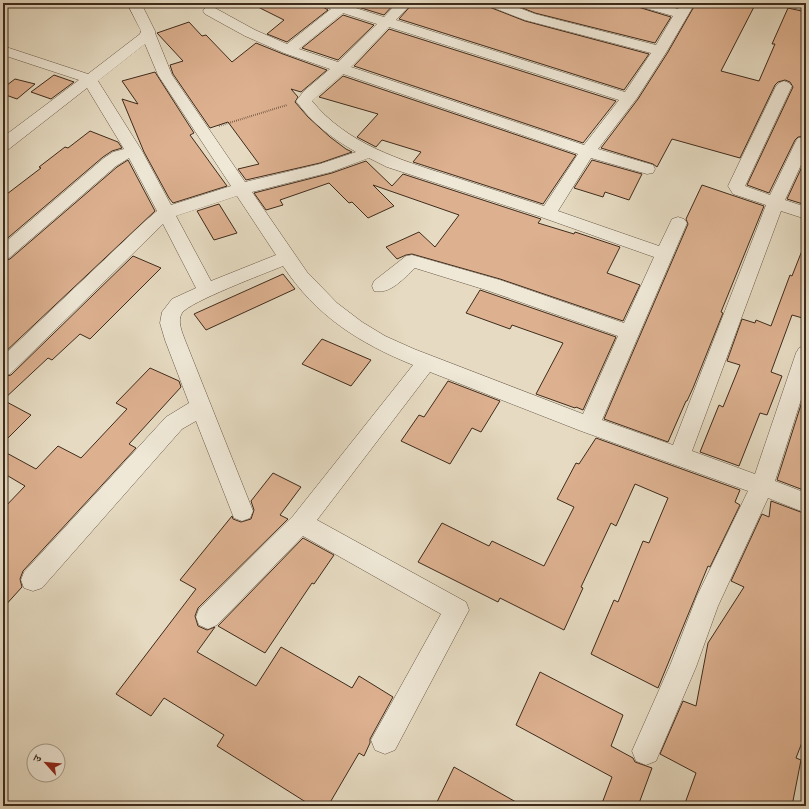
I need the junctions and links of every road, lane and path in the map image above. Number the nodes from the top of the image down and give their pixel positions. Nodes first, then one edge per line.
1 (134, 3) edge
2 (326, 3) edge
3 (405, 3) edge
4 (494, 3) edge
5 (643, 3) edge
6 (792, 3) edge
7 (806, 7) edge
8 (341, 8) junction
9 (685, 8) edge
10 (210, 11) dead end
11 (387, 22) junction
12 (148, 34) junction
13 (3, 50) edge
14 (289, 50) junction
15 (660, 51) junction
16 (341, 68) junction
17 (88, 79) junction
18 (784, 86) dead end
19 (629, 98) junction
20 (304, 100) junction
21 (203, 131) junction
22 (804, 141) dead end
23 (3, 145) edge
24 (134, 151) junction
25 (587, 152) junction
26 (369, 153) junction
27 (647, 169) dead end
28 (241, 189) junction
29 (775, 203) junction
30 (544, 212) junction
31 (166, 213) junction
32 (806, 213) edge
33 (678, 223) dead end
34 (3, 254) edge
35 (664, 254) junction
36 (287, 257) junction
37 (381, 286) dead end
38 (207, 290) junction
39 (630, 332) junction
40 (806, 353) edge
41 (427, 362) junction
42 (3, 368) edge
43 (201, 407) junction
44 (588, 425) junction
45 (680, 455) junction
46 (762, 486) junction
47 (806, 503) edge
48 (242, 512) dead end
49 (301, 523) junction
50 (33, 580) dead end
51 (208, 618) dead end
52 (385, 740) dead end
53 (646, 751) dead end

1 - 12 street
2 - 8 street
3 - 11 street
4 - 15 street
5 - 9 street
6 - 7 street
8 - 11 street
8 - 14 street
9 - 15 street
10 - 14 street
11 - 16 street
11 - 19 street
12 - 17 street
12 - 21 street
13 - 17 street
14 - 16 street
15 - 19 street
16 - 20 street
16 - 25 street
17 - 23 street
17 - 24 street
18 - 29 street
19 - 25 street
20 - 21 path
20 - 26 street
21 - 28 street
22 - 29 street
24 - 31 street
24 - 34 street
25 - 27 street
25 - 30 street
26 - 28 street
26 - 30 street
28 - 31 street
28 - 36 street
29 - 32 street
29 - 45 street
30 - 35 street
31 - 38 street
31 - 42 street
33 - 35 street
35 - 39 street
36 - 38 street
36 - 41 street
37 - 39 street
38 - 43 street
39 - 44 street
40 - 46 street
41 - 44 street
41 - 49 street
43 - 48 street
43 - 50 street
44 - 45 street
45 - 46 street
46 - 47 street
46 - 53 street
49 - 51 street
49 - 52 street

